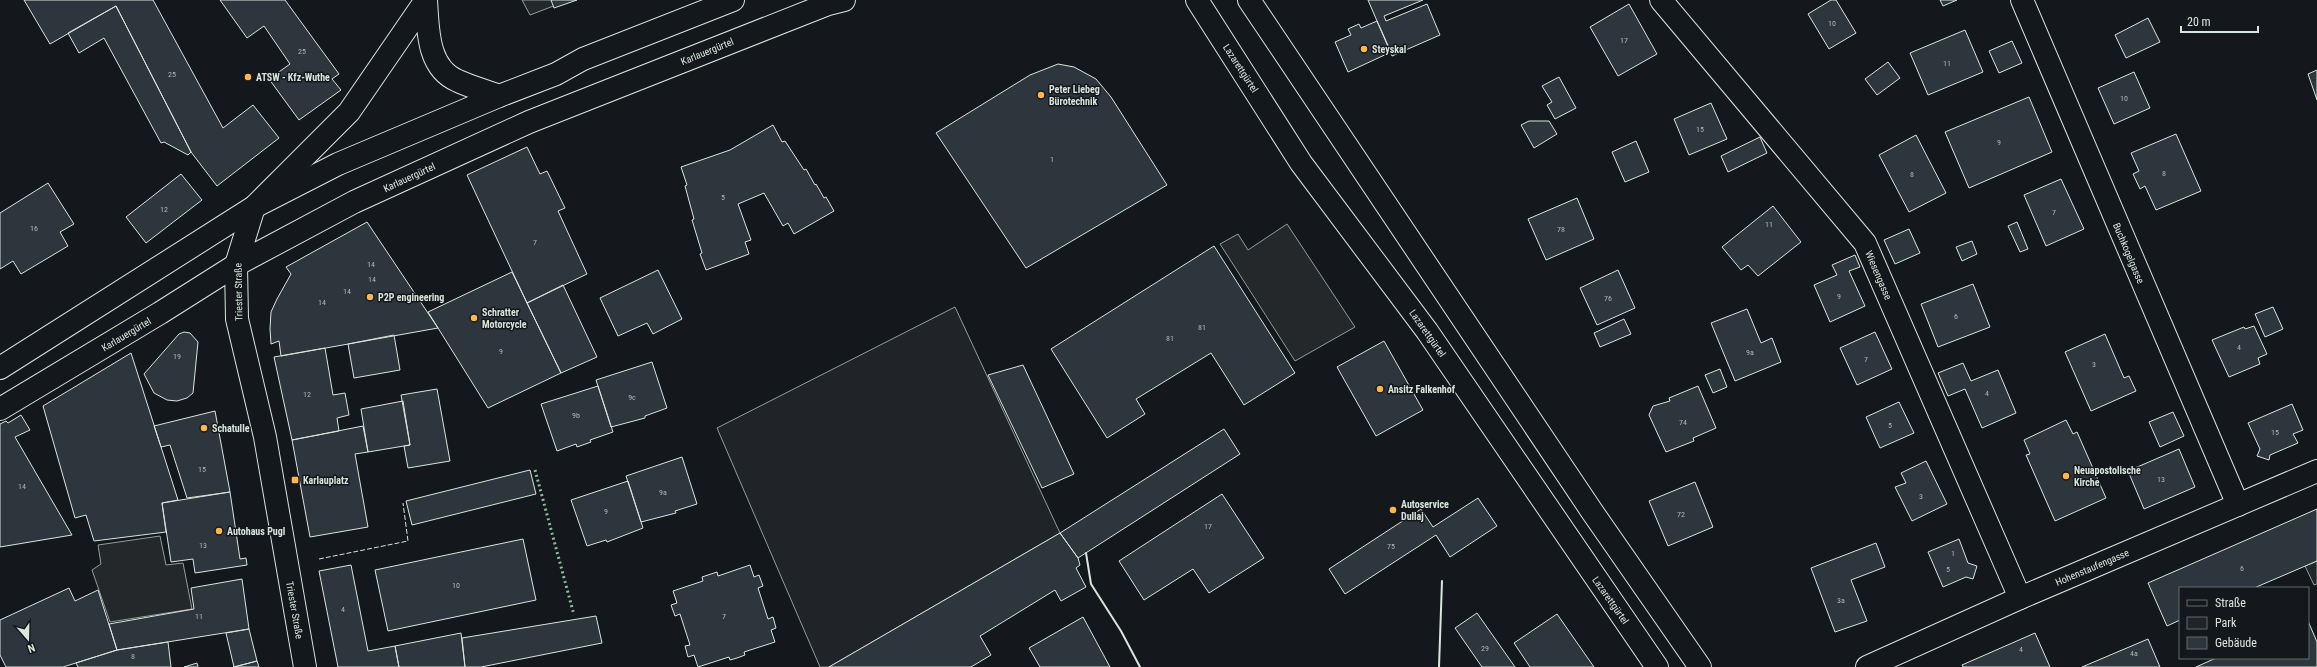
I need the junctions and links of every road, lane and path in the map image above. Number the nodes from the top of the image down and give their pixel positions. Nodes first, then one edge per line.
1 (426, 0) edge
2 (733, 0) edge
3 (844, 0) edge
4 (1197, 0) edge
5 (1249, 0) edge
6 (1661, 0) edge
7 (2022, 0) edge
8 (499, 96) junction
9 (254, 207) junction
10 (236, 265) junction
11 (0, 368) edge
12 (0, 408) edge
13 (2317, 471) edge
14 (2238, 505) junction
15 (2020, 598) junction
16 (306, 667) edge
17 (1657, 667) edge
18 (1700, 667) edge
19 (1867, 667) edge

1 - 8 main road
1 - 9 main road, Triester Straße
2 - 8 main road
3 - 10 main road, Karlauergürtel
4 - 17 main road, Lazarettgürtel
5 - 18 main road
6 - 15 main road, Wiesengasse
7 - 14 main road, Buchkogelgasse
8 - 9 main road
9 - 10 main road, Triester Straße
9 - 11 main road
10 - 12 main road, Karlauergürtel
10 - 16 main road, Triester Straße
13 - 14 main road, Hohenstaufengasse
14 - 15 main road, Hohenstaufengasse
15 - 19 main road, Hohenstaufengasse

